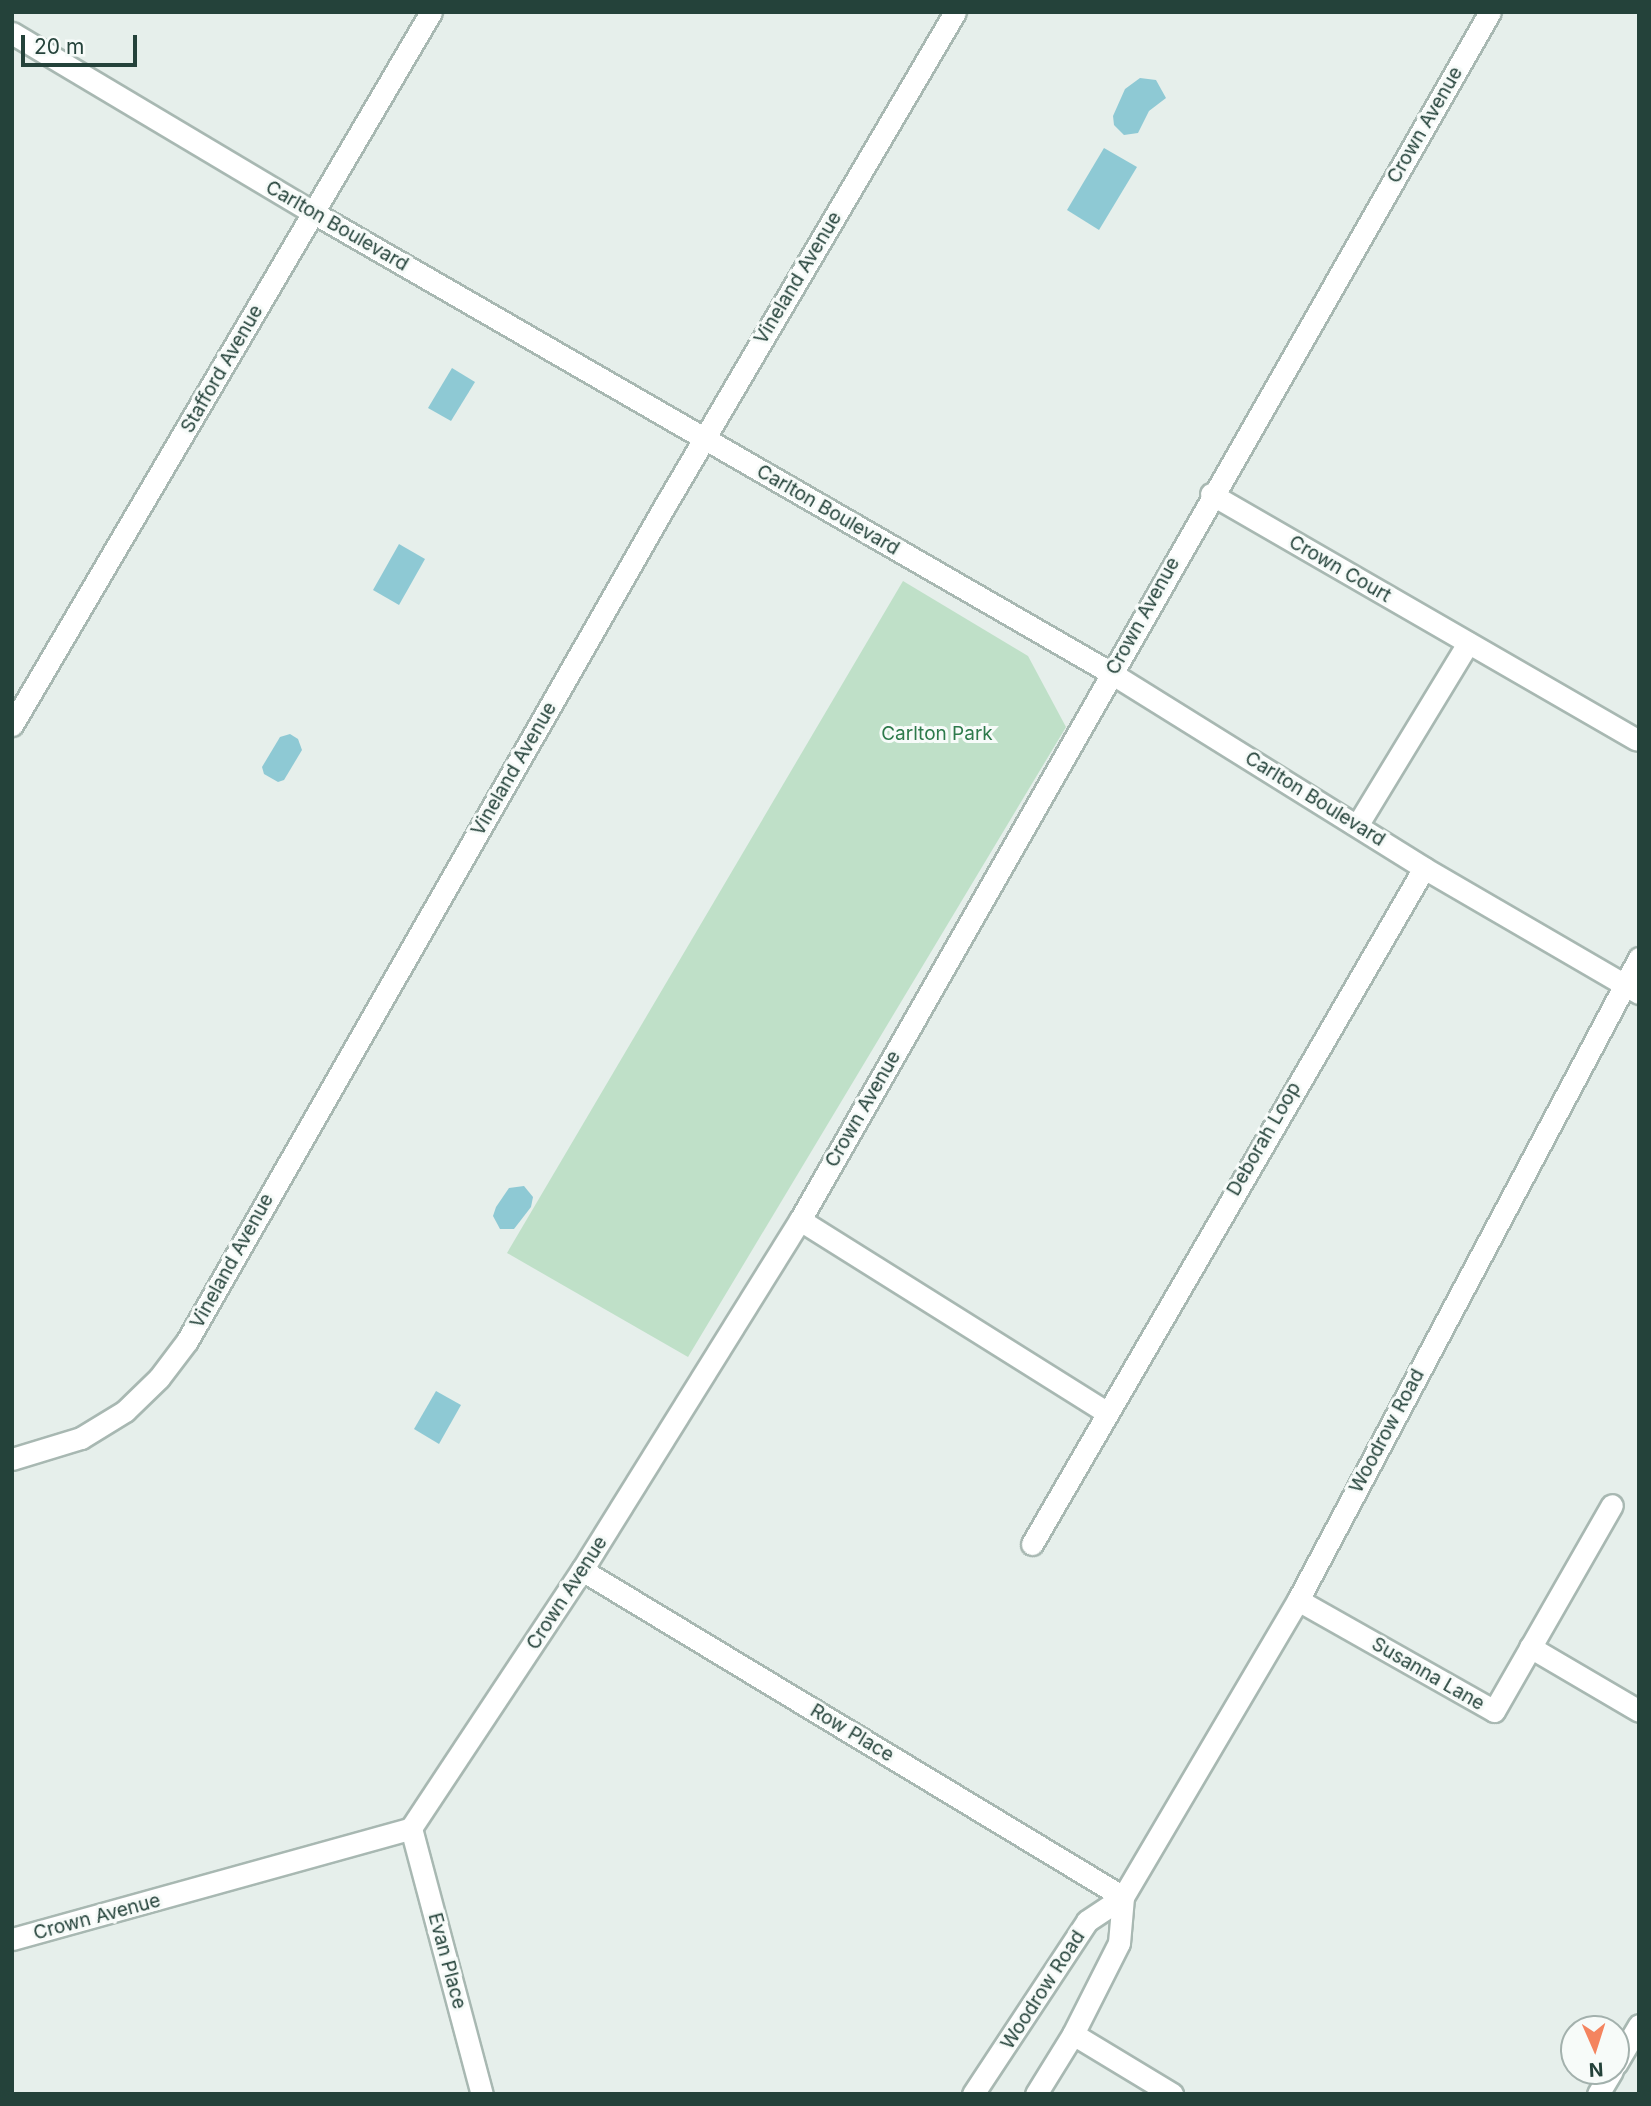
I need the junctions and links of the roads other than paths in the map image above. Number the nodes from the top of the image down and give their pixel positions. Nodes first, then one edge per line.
1 (431, 12) edge
2 (955, 12) edge
3 (1490, 12) edge
4 (12, 33) edge
5 (314, 213) junction
6 (704, 438) junction
7 (1211, 494) junction
8 (1468, 643) junction
9 (1111, 673) junction
10 (12, 725) edge
11 (1636, 739) dead end
12 (1358, 824) junction
13 (1424, 868) junction
14 (1639, 958) edge
15 (1631, 989) edge
16 (800, 1220) junction
17 (1105, 1411) junction
18 (12, 1459) edge
19 (1612, 1505) dead end
20 (1031, 1544) dead end
21 (582, 1570) junction
22 (1298, 1600) junction
23 (1530, 1647) junction
24 (1639, 1711) edge
25 (411, 1828) junction
26 (1123, 1897) junction
27 (12, 1939) edge
28 (1639, 2025) edge
29 (1073, 2034) junction
30 (1630, 2040) edge
31 (482, 2094) edge
32 (973, 2094) edge
33 (1036, 2094) edge
34 (1171, 2094) edge

1 - 5 street, Stafford Avenue
2 - 6 street, Vineland Avenue
3 - 7 street, Crown Avenue
4 - 5 street, Carlton Boulevard
5 - 6 street, Carlton Boulevard
5 - 10 street, Stafford Avenue
6 - 9 street, Carlton Boulevard
6 - 18 street, Vineland Avenue
7 - 8 street, Crown Court
7 - 9 street, Crown Avenue
8 - 11 street, Crown Court
8 - 12 street
9 - 12 street, Carlton Boulevard
9 - 16 street, Crown Avenue
12 - 13 street, Carlton Boulevard
13 - 15 street, Carlton Boulevard
13 - 17 street, Deborah Loop
14 - 15 street, Woodrow Road
15 - 22 street, Woodrow Road
16 - 17 street
16 - 21 street, Crown Avenue
17 - 20 street, Deborah Loop
19 - 23 street, Susanna Lane
21 - 25 street, Crown Avenue
21 - 26 street, Row Place
22 - 23 street, Susanna Lane
22 - 26 street, Woodrow Road
23 - 24 street
25 - 27 street, Crown Avenue
25 - 31 street, Evan Place
26 - 29 street, Woodrow Road
26 - 32 street, Woodrow Road
28 - 30 street
29 - 33 street, Woodrow Road
29 - 34 street

